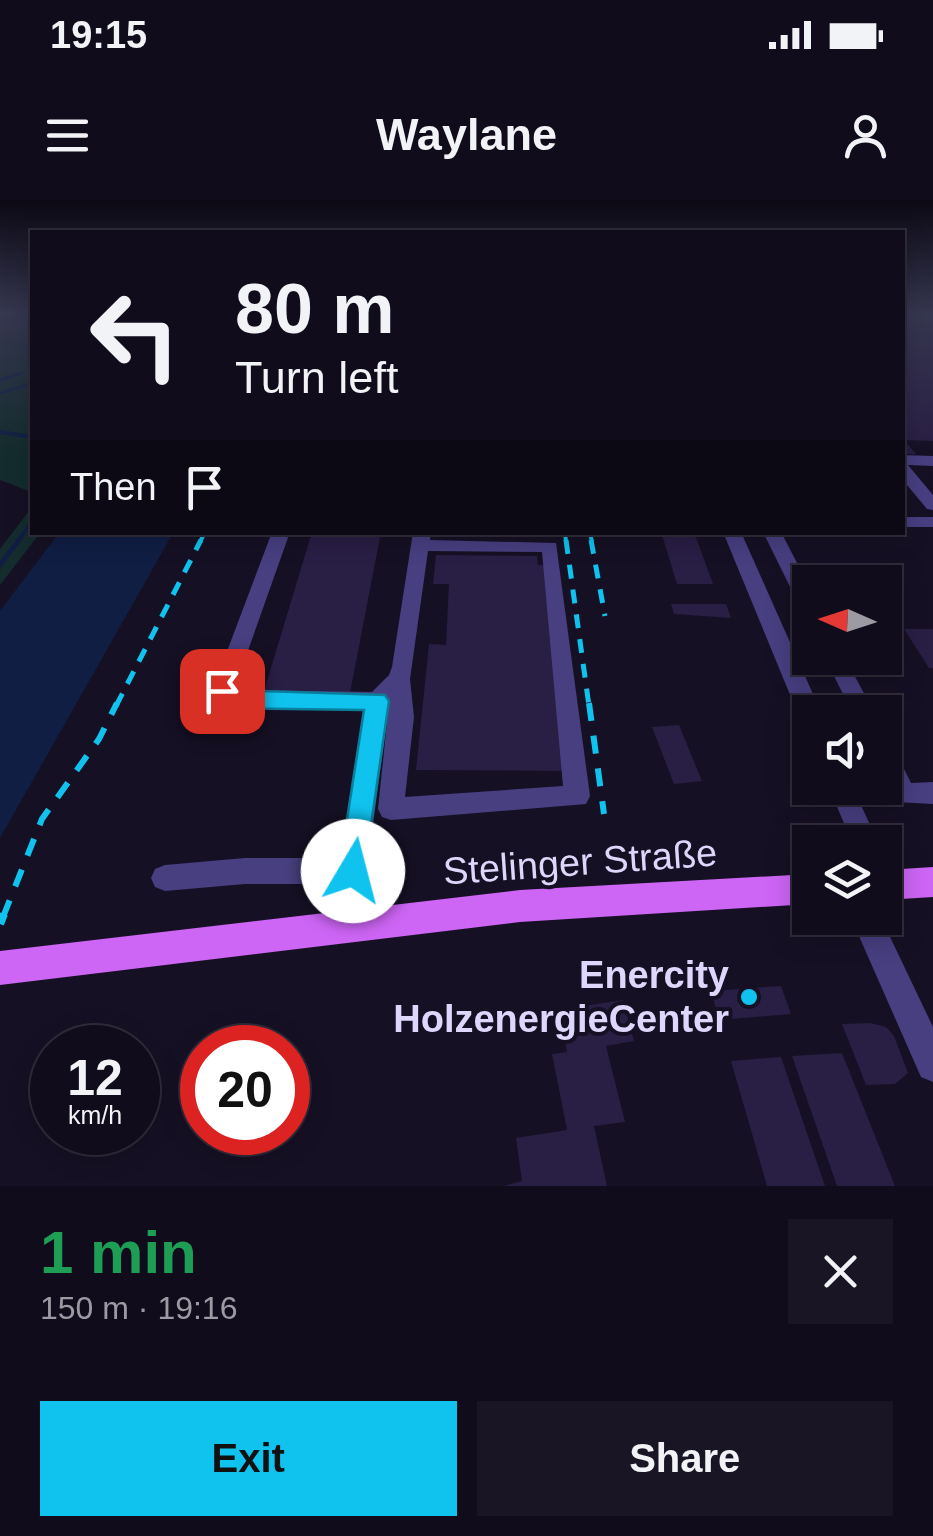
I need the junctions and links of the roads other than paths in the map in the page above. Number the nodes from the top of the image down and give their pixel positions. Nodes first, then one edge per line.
1 (933, 460) edge
2 (905, 464) edge
3 (905, 468) edge
4 (933, 505) edge
5 (905, 522) edge
6 (933, 522) edge
7 (280, 535) edge
8 (733, 535) edge
9 (774, 535) edge
10 (421, 539) edge
11 (792, 571) edge
12 (399, 678) junction
13 (802, 695) edge
14 (377, 701) junction
15 (902, 790) edge
16 (933, 793) edge
17 (353, 871) junction
18 (164, 878) dead end
19 (933, 882) edge
20 (902, 883) edge
21 (792, 890) edge
22 (344, 924) junction
23 (874, 935) edge
24 (12, 967) edge
25 (933, 1065) edge

1 - 2 street
3 - 4 street
5 - 6 street
7 - 14 street
8 - 13 street
9 - 11 street
10 - 12 street
10 - 12 street
12 - 14 street
14 - 17 street
15 - 16 street
17 - 18 street
17 - 22 street
19 - 20 main road
21 - 22 main road, Stelinger Straße
22 - 24 main road, Stelinger Straße
23 - 25 street

